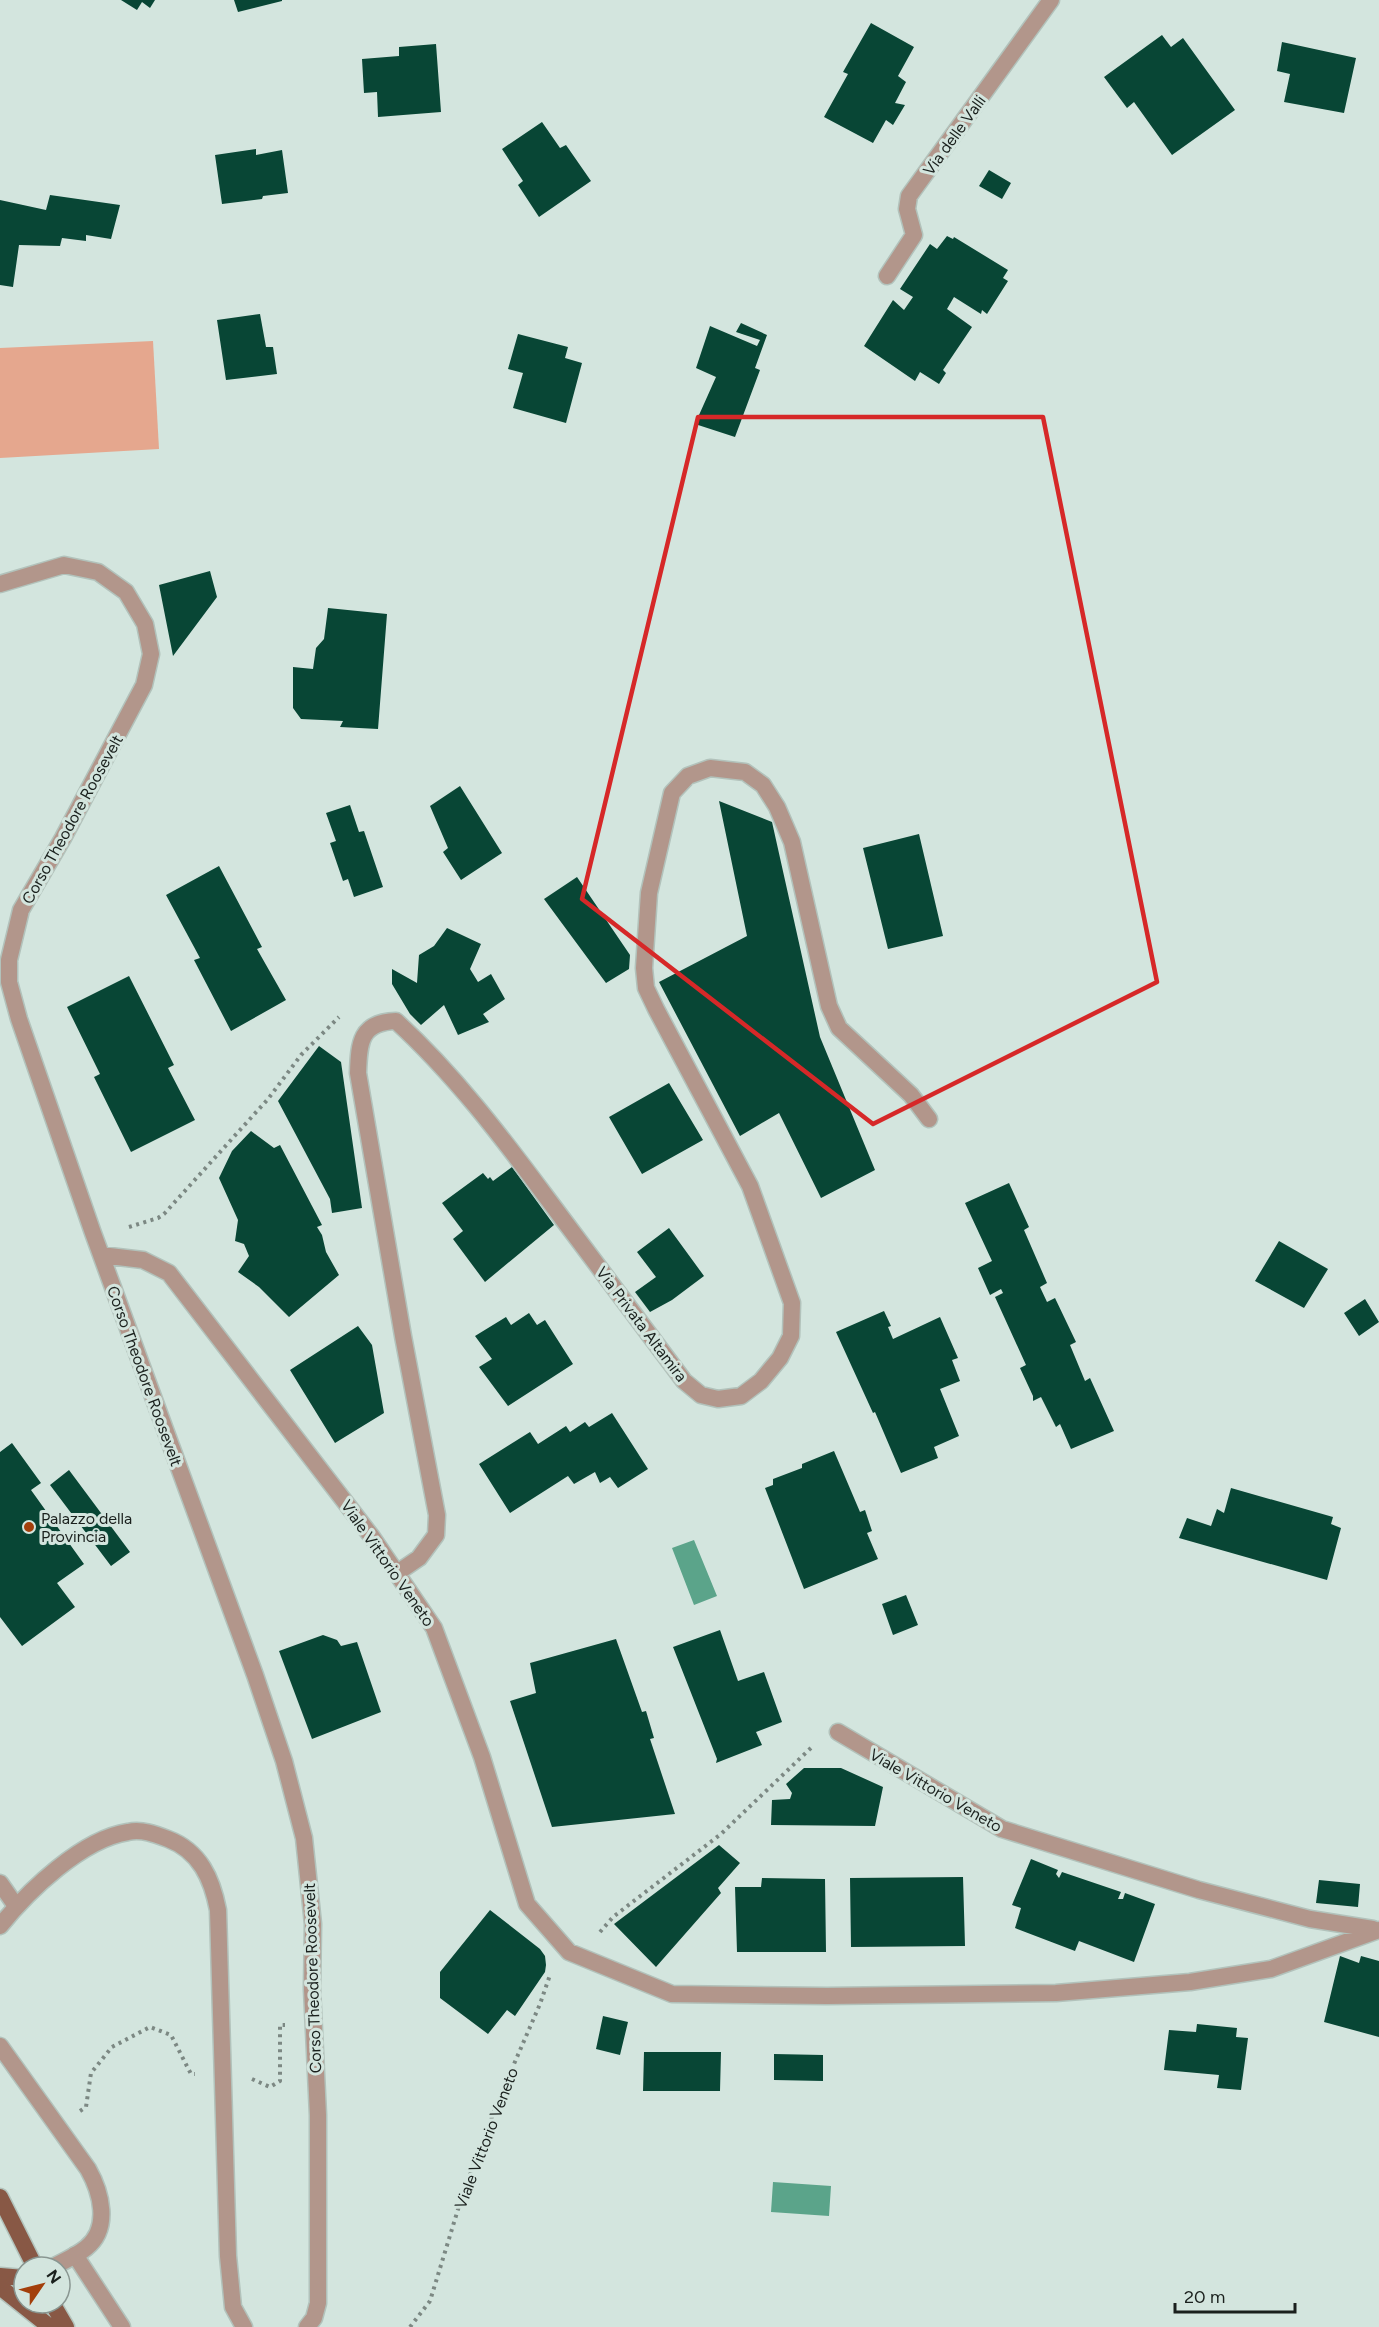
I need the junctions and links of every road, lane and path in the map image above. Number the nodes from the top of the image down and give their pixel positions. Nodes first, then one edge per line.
1 (1051, 0) edge
2 (887, 276) dead end
3 (0, 584) edge
4 (380, 1021) junction
5 (929, 1119) dead end
6 (125, 1228) dead end
7 (101, 1255) junction
8 (397, 1573) junction
9 (838, 1732) joint
10 (0, 1883) edge
11 (16, 1905) junction
12 (0, 1926) edge
13 (1378, 1930) edge
14 (569, 1952) junction
15 (280, 2025) dead end
16 (0, 2046) edge
17 (191, 2074) dead end
18 (251, 2079) dead end
19 (86, 2107) dead end
20 (0, 2197) edge
21 (28, 2255) edge
22 (75, 2255) junction
23 (72, 2257) edge
24 (0, 2287) edge
25 (50, 2327) edge
26 (122, 2327) edge
27 (244, 2327) edge
28 (307, 2327) edge
29 (410, 2327) edge

1 - 2 street, Via delle Valli
3 - 7 street, Corso Theodore Roosevelt
4 - 5 street, Via Privata Altamira
4 - 6 path
4 - 8 street
7 - 8 street, Viale Vittorio Veneto
7 - 28 street, Corso Theodore Roosevelt
8 - 14 street, Viale Vittorio Veneto
9 - 13 street, Viale Vittorio Veneto
9 - 14 path, Viale Vittorio Veneto
10 - 11 street
11 - 12 street
11 - 27 street
13 - 14 street, Viale Vittorio Veneto
14 - 29 path, Viale Vittorio Veneto
15 - 18 path
16 - 22 street
17 - 19 path
20 - 21 main road
22 - 23 street
22 - 26 street
24 - 25 main road

